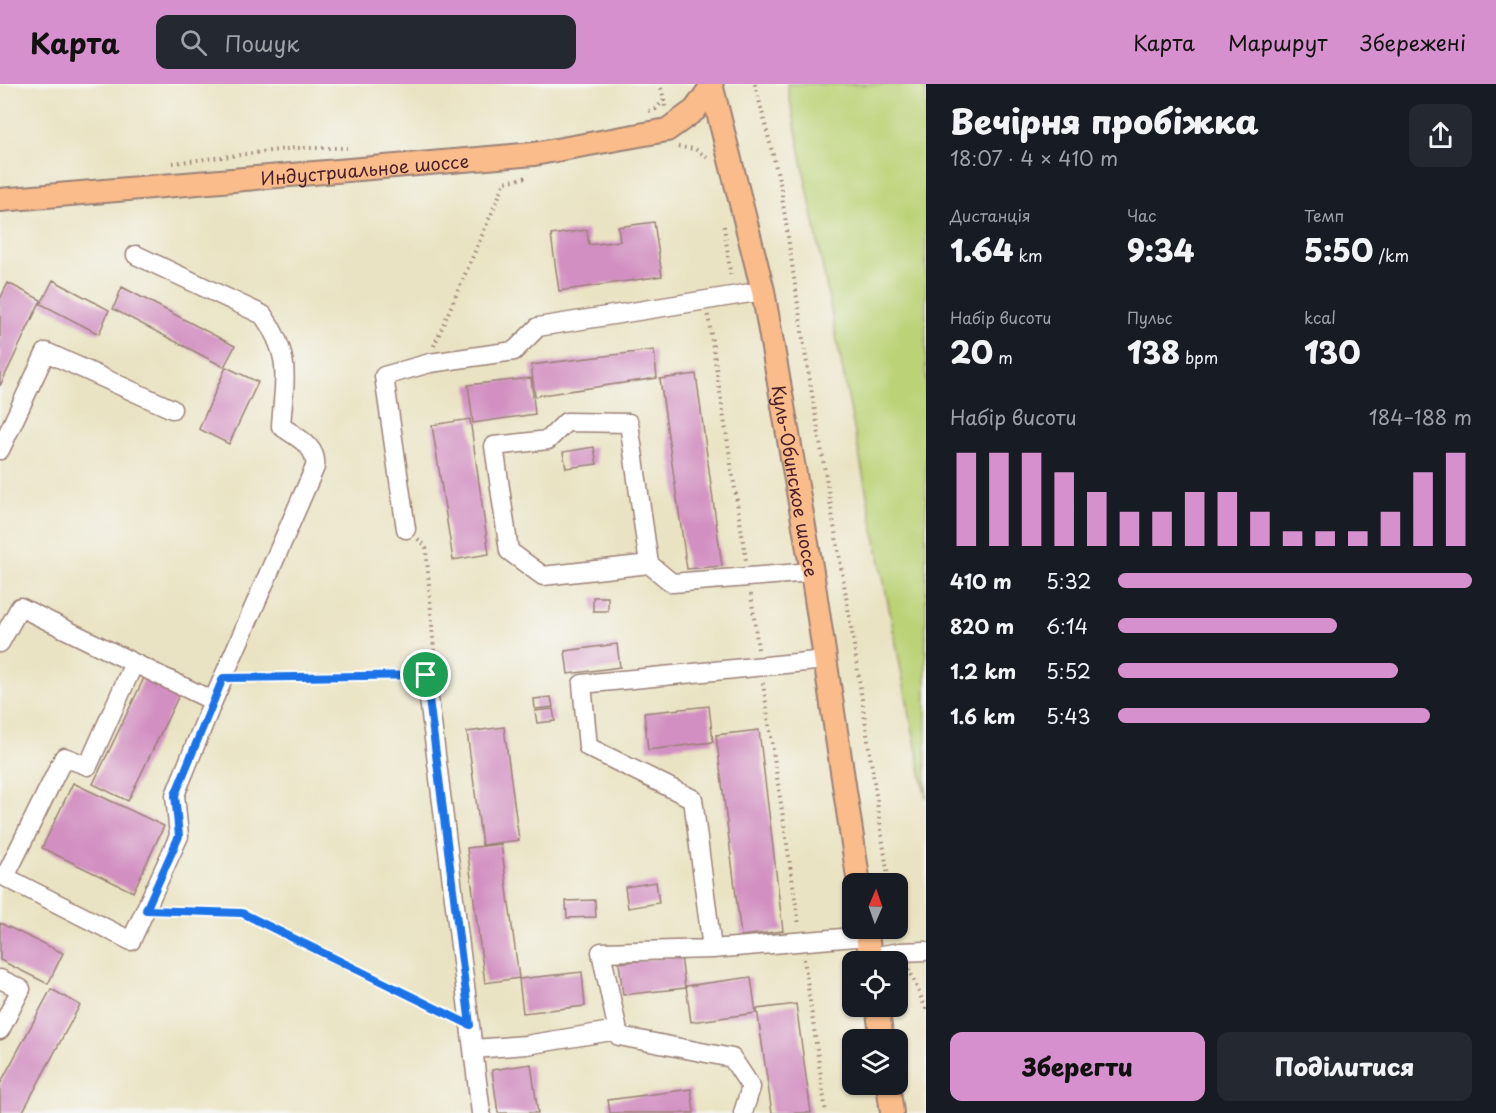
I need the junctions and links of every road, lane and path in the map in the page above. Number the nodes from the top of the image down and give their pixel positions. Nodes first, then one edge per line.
1 (660, 84) edge
2 (755, 84) edge
3 (711, 86) edge
4 (646, 111) dead end
5 (667, 130) junction
6 (349, 148) dead end
7 (168, 163) dead end
8 (716, 163) dead end
9 (538, 174) dead end
10 (0, 200) edge
11 (723, 221) dead end
12 (136, 255) dead end
13 (763, 291) junction
14 (706, 300) junction
15 (427, 364) junction
16 (172, 409) dead end
17 (0, 450) edge
18 (406, 529) joint
19 (649, 564) junction
20 (812, 573) junction
21 (748, 578) junction
22 (0, 643) edge
23 (826, 660) junction
24 (134, 663) junction
25 (761, 666) junction
26 (426, 675) junction
27 (223, 678) junction
28 (213, 701) junction
29 (857, 873) edge
30 (887, 873) edge
31 (2, 876) edge
32 (146, 910) junction
33 (801, 942) junction
34 (868, 946) edge
35 (712, 949) junction
36 (926, 951) edge
37 (0, 979) edge
38 (470, 1025) junction
39 (0, 1030) edge
40 (618, 1030) junction
41 (473, 1049) junction
42 (890, 1095) edge
43 (481, 1113) edge
44 (743, 1113) edge
45 (826, 1113) edge
46 (892, 1113) edge

1 - 4 path
2 - 30 path
3 - 5 main road, Индустриальное шоссе
3 - 13 main road, Куль-Обинское шоссе
5 - 8 path
5 - 10 main road, Индустриальное шоссе
6 - 7 path
9 - 15 path
11 - 14 path
12 - 27 street
13 - 14 street
13 - 20 main road, Куль-Обинское шоссе
14 - 15 street
14 - 21 path
15 - 18 street
16 - 17 street
18 - 26 path
19 - 19 street
19 - 21 street
20 - 21 street
20 - 23 main road, Куль-Обинское шоссе
21 - 25 path
22 - 24 street
23 - 25 street
23 - 29 main road, Куль-Обинское шоссе
24 - 28 street
24 - 31 street
25 - 33 path
25 - 35 street
26 - 27 path
26 - 38 street
27 - 28 street
28 - 32 street
31 - 32 street
32 - 38 path
33 - 34 street
33 - 35 street
33 - 45 path
34 - 36 street
35 - 40 street
37 - 39 street
38 - 41 street
40 - 41 street
40 - 44 street
41 - 43 street
42 - 46 main road

